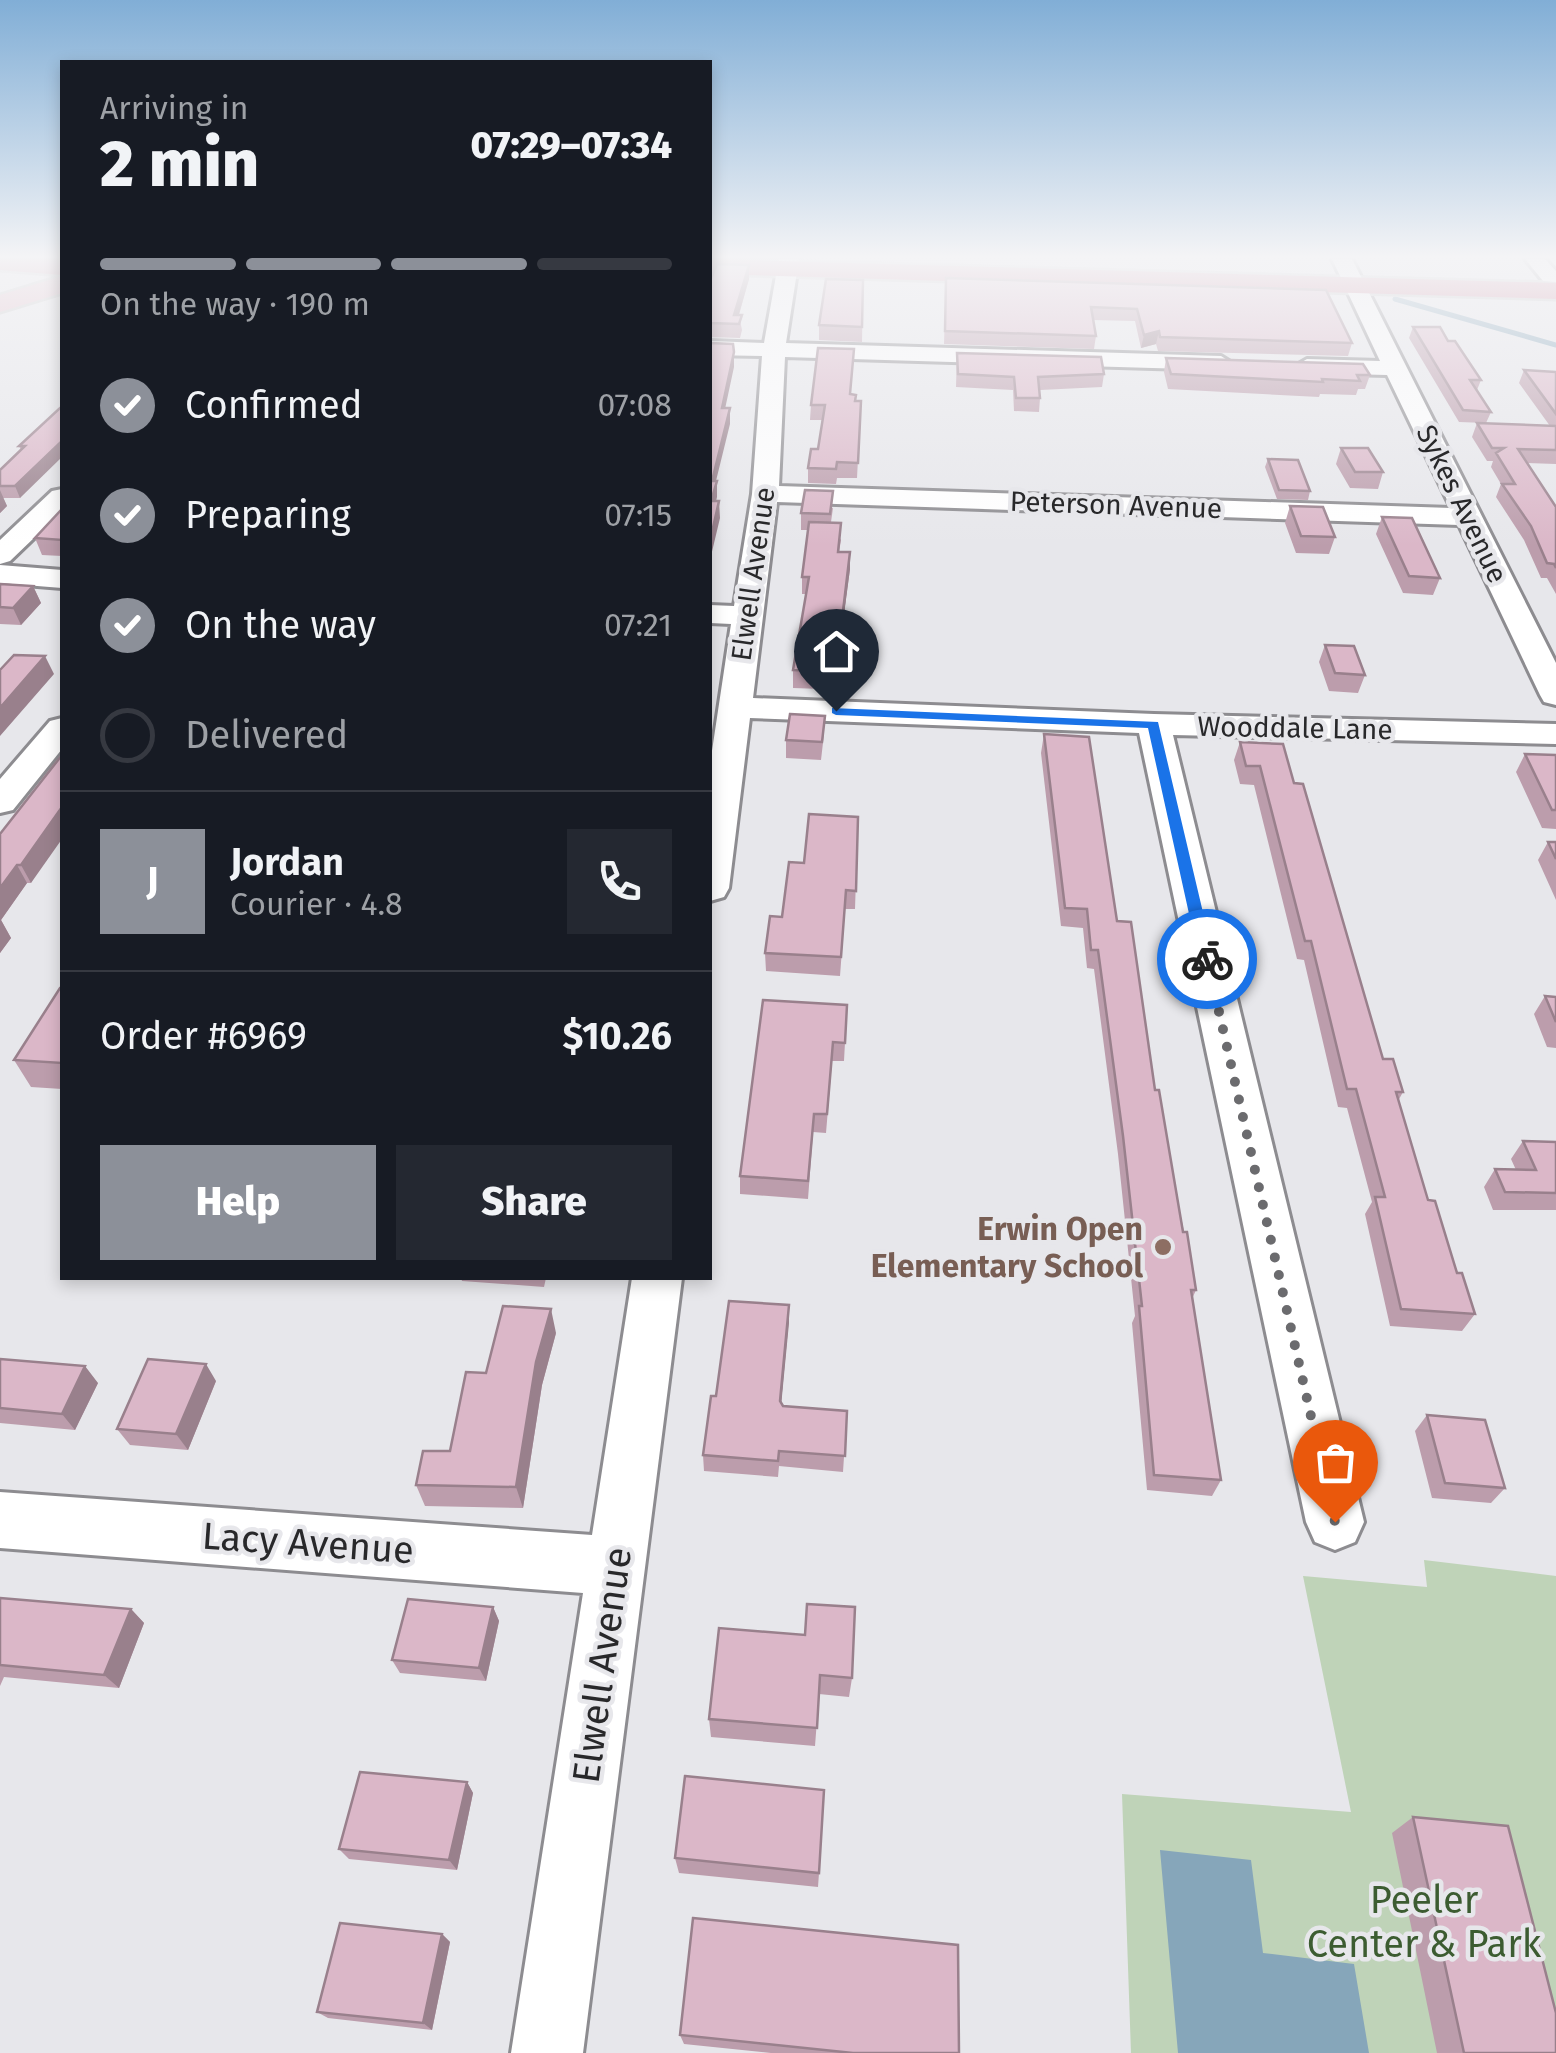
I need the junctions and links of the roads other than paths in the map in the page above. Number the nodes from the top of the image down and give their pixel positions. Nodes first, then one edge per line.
1 (774, 355) edge
2 (933, 355) edge
3 (1389, 355) edge
4 (1237, 364) edge
5 (1277, 365) edge
6 (1396, 368) junction
7 (765, 494) junction
8 (60, 498) edge
9 (1467, 517) junction
10 (0, 554) edge
11 (0, 574) edge
12 (60, 578) edge
13 (712, 614) edge
14 (747, 616) junction
15 (1556, 695) edge
16 (735, 706) junction
17 (1154, 724) junction
18 (60, 730) edge
19 (1556, 734) edge
20 (0, 802) edge
21 (712, 873) edge
22 (657, 1280) edge
23 (0, 1520) edge
24 (1335, 1522) dead end
25 (615, 1566) junction
26 (547, 2053) edge

1 - 7 street, Elwell Avenue
2 - 4 street
3 - 6 street, Sykes Avenue
5 - 6 street
6 - 9 street, Sykes Avenue
7 - 9 street, Peterson Avenue
7 - 14 street, Elwell Avenue
8 - 10 street
9 - 15 street, Sykes Avenue
11 - 12 street
13 - 14 street
14 - 16 street, Elwell Avenue
16 - 17 street, Wooddale Lane
16 - 21 street, Elwell Avenue
17 - 19 street, Wooddale Lane
17 - 24 street
18 - 20 street
22 - 25 street, Elwell Avenue
23 - 25 street, Lacy Avenue
25 - 26 street, Elwell Avenue

